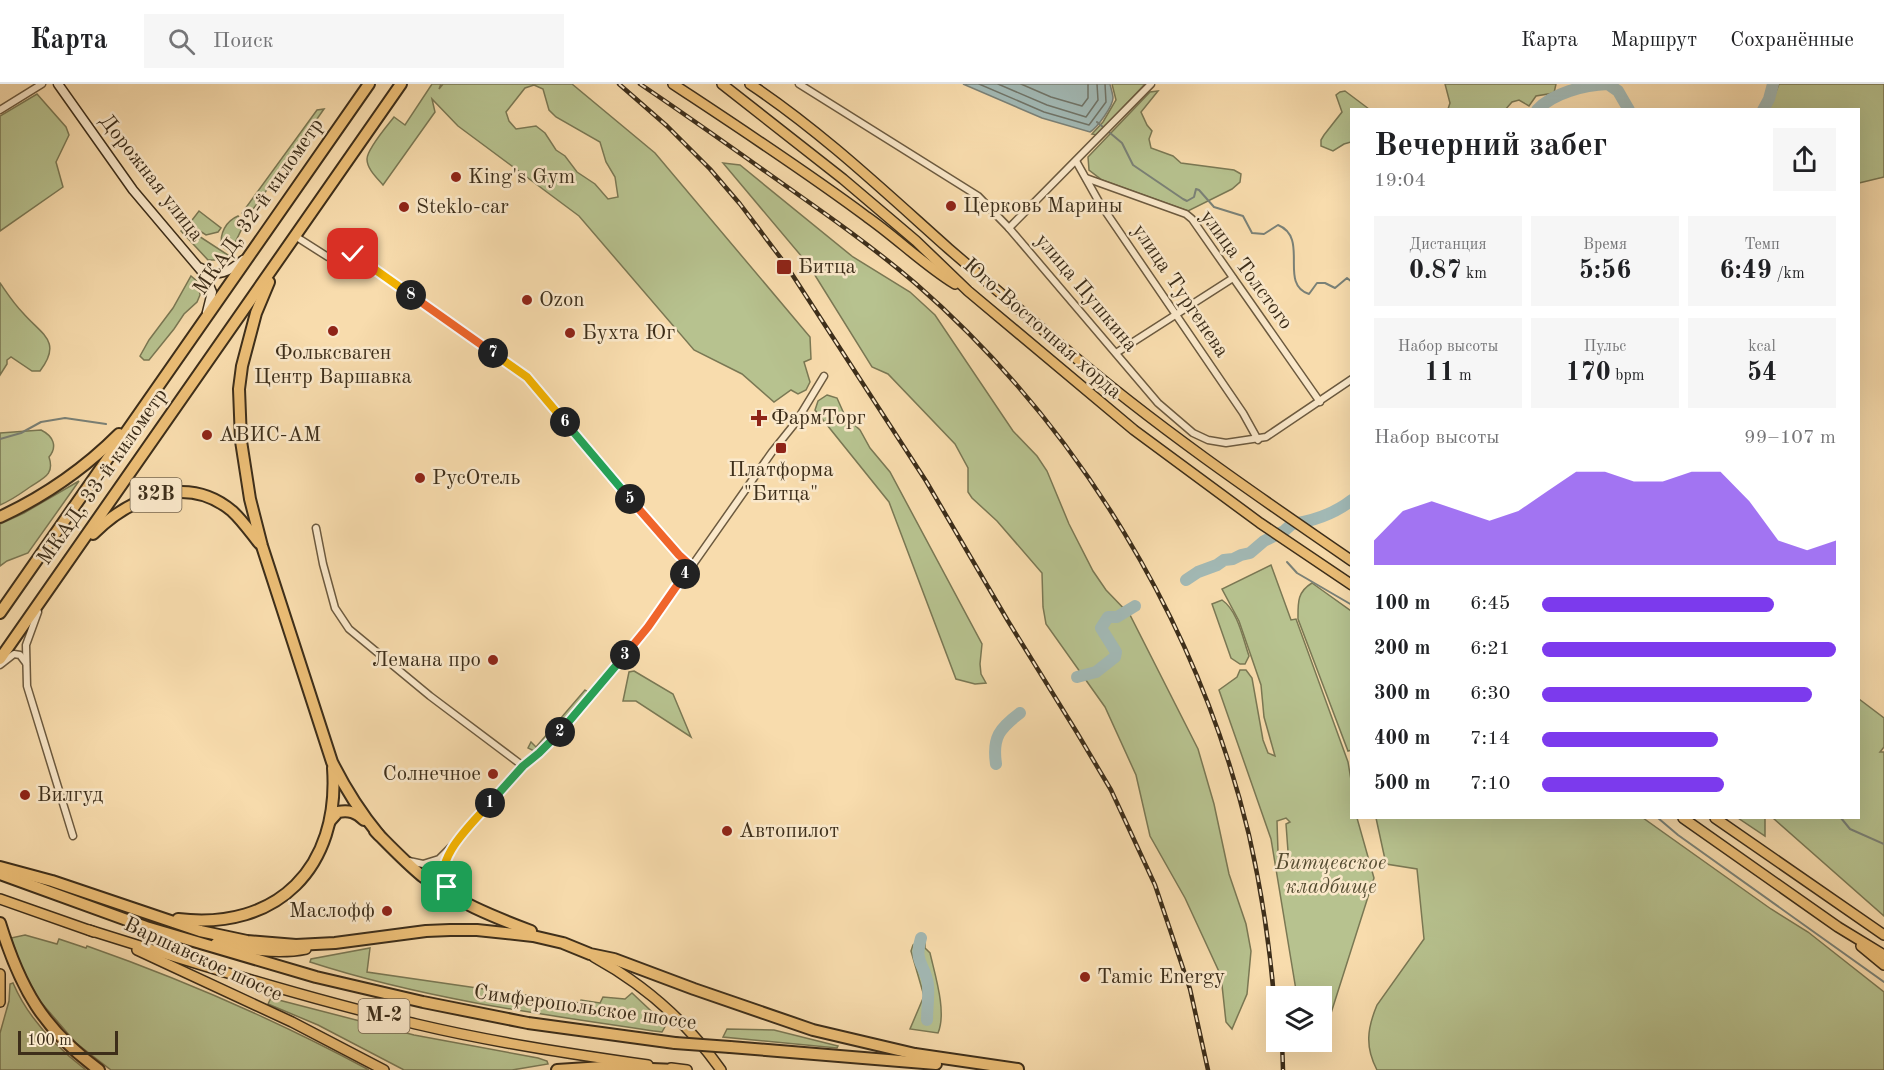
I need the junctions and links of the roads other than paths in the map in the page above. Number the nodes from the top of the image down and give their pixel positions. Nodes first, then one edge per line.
1 (42, 84) edge
2 (58, 84) edge
3 (369, 84) edge
4 (401, 84) edge
5 (673, 84) edge
6 (722, 84) edge
7 (799, 84) edge
8 (1152, 84) edge
9 (754, 86) edge
10 (0, 110) edge
11 (1076, 161) junction
12 (1086, 178) junction
13 (1010, 228) junction
14 (295, 236) junction
15 (254, 249) junction
16 (197, 264) junction
17 (1233, 278) junction
18 (968, 291) junction
19 (1176, 315) junction
20 (202, 323) junction
21 (1116, 353) junction
22 (824, 376) dead end
23 (1350, 380) edge
24 (1320, 402) junction
25 (145, 405) junction
26 (1258, 440) junction
27 (0, 517) edge
28 (316, 528) dead end
29 (262, 546) junction
30 (1350, 560) edge
31 (691, 566) junction
32 (60, 573) junction
33 (1350, 584) edge
34 (51, 587) junction
35 (0, 613) edge
36 (0, 659) edge
37 (26, 664) junction
38 (0, 665) edge
39 (332, 762) junction
40 (523, 766) junction
41 (1684, 819) edge
42 (1716, 819) edge
43 (329, 825) junction
44 (379, 835) junction
45 (74, 836) dead end
46 (455, 843) junction
47 (402, 859) junction
48 (0, 867) edge
49 (0, 874) edge
50 (456, 898) junction
51 (0, 899) edge
52 (153, 916) junction
53 (0, 923) edge
54 (175, 923) junction
55 (146, 927) junction
56 (1838, 927) junction
57 (89, 930) junction
58 (1884, 935) edge
59 (211, 942) junction
60 (335, 943) junction
61 (563, 943) junction
62 (590, 954) junction
63 (1884, 955) edge
64 (246, 957) junction
65 (1884, 966) edge
66 (0, 974) edge
67 (0, 1002) edge
68 (99, 1070) edge
69 (384, 1070) edge
70 (557, 1070) edge
71 (676, 1070) edge
72 (687, 1070) edge
73 (721, 1070) edge
74 (1023, 1070) edge

1 - 10 street
2 - 16 main road, Дорожная улица
3 - 15 highway, МКАД, 32-й километр
4 - 14 highway
5 - 18 main road
6 - 18 main road, Юго-Восточная хорда
7 - 13 street, улица Пушкина
8 - 11 street
9 - 30 main road, Юго-Восточная хорда
11 - 12 street, улица Тургенева
11 - 13 street
12 - 17 street, улица Толстого
12 - 19 street, улица Тургенева
13 - 21 street, улица Пушкина
14 - 29 highway
14 - 31 street
14 - 32 highway, МКАД, 33-й километр
15 - 16 main road
15 - 20 highway, МКАД, 32-й километр
16 - 20 main road, Дорожная улица
17 - 19 street
17 - 24 street, улица Толстого
18 - 33 main road, Юго-Восточная хорда
19 - 21 street
19 - 26 street, улица Тургенева
20 - 25 highway, МКАД, 33-й километр
21 - 26 street, улица Пушкина
22 - 31 street
23 - 24 street
24 - 26 street
25 - 27 highway
25 - 35 highway, МКАД, 33-й километр
28 - 40 street
29 - 32 highway, 32B
29 - 39 highway
31 - 40 street
32 - 34 highway, МКАД, 33-й километр
34 - 36 highway, МКАД, 33-й километр
34 - 37 street
37 - 38 street
37 - 45 street
39 - 43 highway
39 - 44 highway
40 - 46 street
41 - 56 main road
42 - 58 main road
43 - 44 highway
43 - 52 highway
44 - 47 highway
46 - 47 street
46 - 50 street
47 - 50 highway
48 - 52 highway
49 - 55 highway, Варшавское шоссе / М-2
50 - 61 highway
51 - 57 main road, Варшавское шоссе / М-2
52 - 54 highway
53 - 68 highway
54 - 59 street
54 - 60 highway
55 - 59 main road, Варшавское шоссе
55 - 64 highway, Симферопольское шоссе / М-2
56 - 63 main road
56 - 65 main road
57 - 69 main road, Варшавское шоссе
57 - 72 main road, Симферопольское шоссе / М-2
59 - 60 main road, Варшавское шоссе
59 - 64 street
60 - 61 highway, Варшавское шоссе
61 - 62 highway, Варшавское шоссе
62 - 73 main road, Варшавское шоссе
62 - 74 highway
64 - 74 highway, Симферопольское шоссе / М-2, bridge
66 - 67 main road
70 - 71 highway

